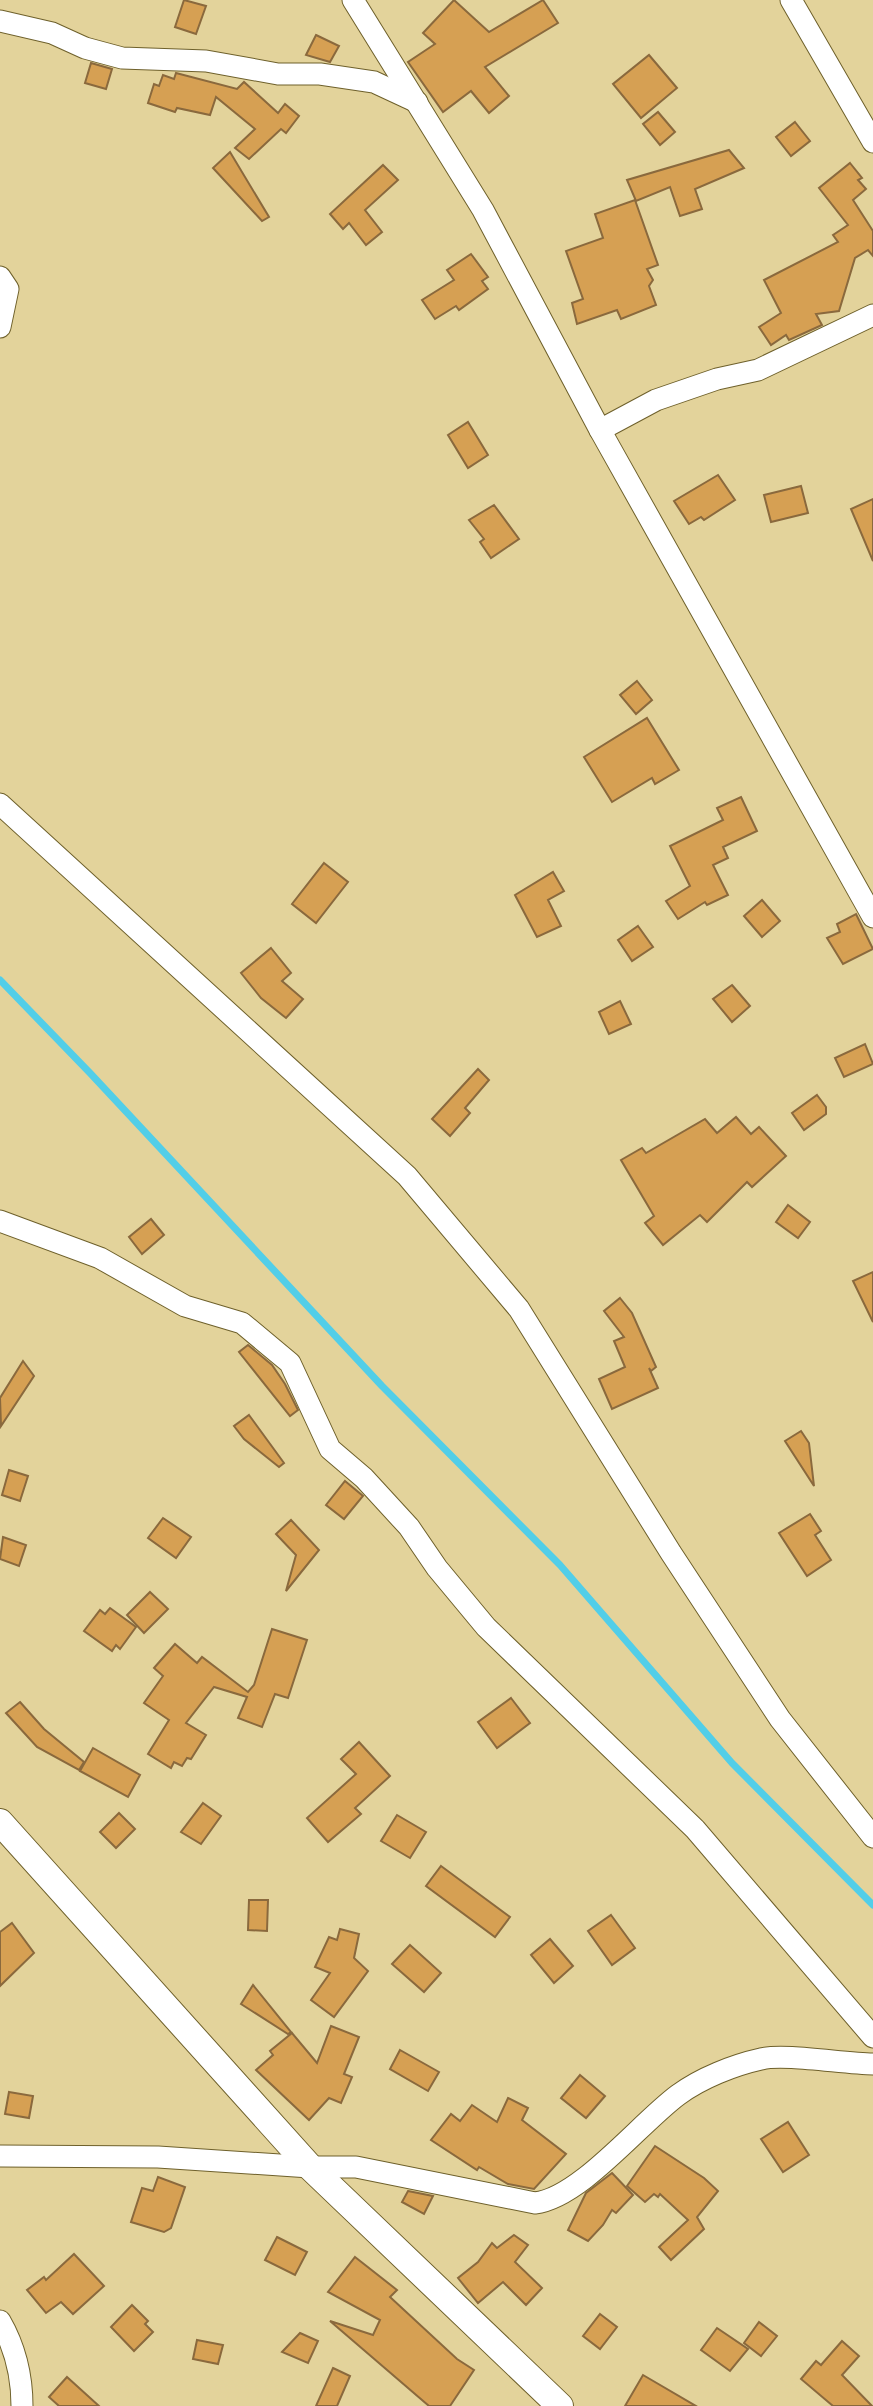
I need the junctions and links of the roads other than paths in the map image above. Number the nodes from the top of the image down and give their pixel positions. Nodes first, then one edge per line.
1 (353, 0) edge
2 (791, 0) edge
3 (0, 21) edge
4 (417, 102) junction
5 (873, 142) edge
6 (0, 277) edge
7 (873, 315) edge
8 (0, 327) edge
9 (600, 429) junction
10 (0, 804) edge
11 (873, 917) edge
12 (0, 1221) edge
13 (0, 1822) edge
14 (873, 1837) edge
15 (873, 2037) edge
16 (873, 2064) edge
17 (0, 2156) edge
18 (310, 2167) junction
19 (0, 2321) edge
20 (545, 2401) edge
21 (22, 2406) edge

1 - 4 street
2 - 5 street
3 - 4 street
4 - 9 street
6 - 8 street
7 - 9 street
9 - 11 street
10 - 14 street
12 - 15 street
13 - 18 street
16 - 18 street
17 - 18 street
18 - 20 street
19 - 21 street

